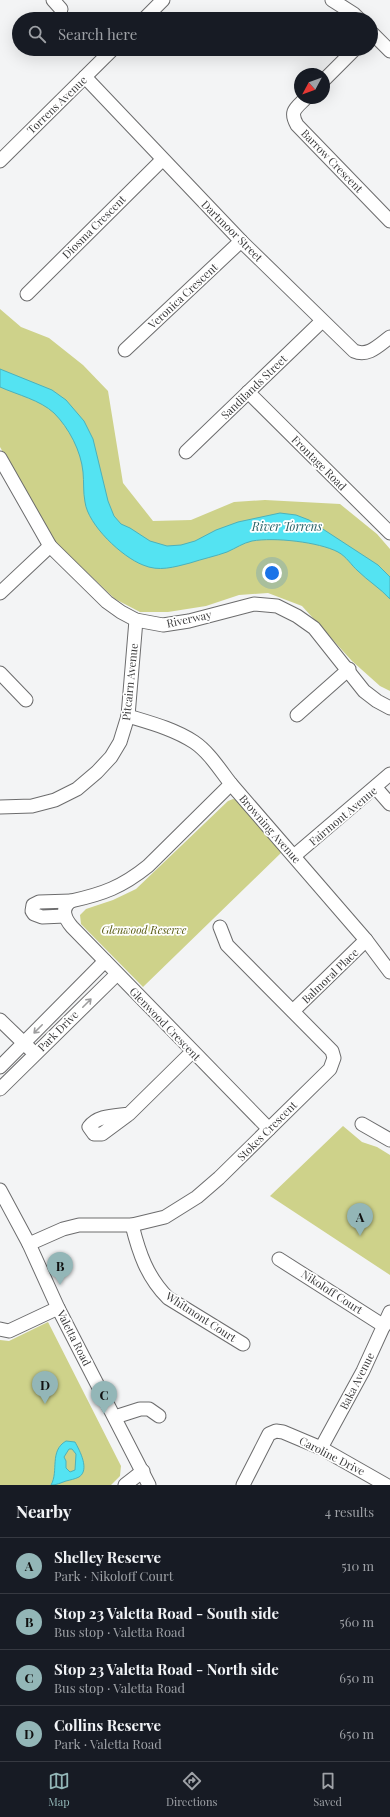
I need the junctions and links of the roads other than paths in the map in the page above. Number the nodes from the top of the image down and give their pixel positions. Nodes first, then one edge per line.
1 (163, 0) edge
2 (332, 0) edge
3 (151, 12) edge
4 (351, 12) edge
5 (378, 39) edge
6 (390, 51) edge
7 (106, 56) edge
8 (348, 56) edge
9 (330, 74) edge
10 (85, 77) junction
11 (300, 104) edge
12 (162, 160) junction
13 (0, 161) edge
14 (390, 221) edge
15 (241, 241) junction
16 (27, 294) dead end
17 (322, 321) junction
18 (390, 337) edge
19 (125, 350) dead end
20 (248, 392) junction
21 (186, 452) dead end
22 (0, 458) edge
23 (390, 533) edge
24 (50, 546) junction
25 (0, 593) edge
26 (136, 620) junction
27 (349, 670) junction
28 (0, 673) edge
29 (26, 700) dead end
30 (390, 708) edge
31 (297, 715) dead end
32 (128, 716) junction
33 (390, 774) edge
34 (231, 784) junction
35 (376, 788) junction
36 (390, 804) edge
37 (0, 807) edge
38 (294, 856) junction
39 (71, 901) junction
40 (65, 916) junction
41 (220, 927) dead end
42 (366, 940) junction
43 (105, 961) junction
44 (390, 972) edge
45 (117, 974) junction
46 (293, 1011) junction
47 (0, 1020) edge
48 (24, 1043) junction
49 (192, 1052) junction
50 (36, 1054) junction
51 (0, 1067) edge
52 (0, 1089) edge
53 (129, 1114) dead end
54 (362, 1124) dead end
55 (269, 1130) junction
56 (390, 1140) edge
57 (0, 1190) edge
58 (132, 1225) junction
59 (29, 1244) junction
60 (279, 1259) dead end
61 (58, 1308) junction
62 (390, 1312) edge
63 (384, 1326) junction
64 (0, 1329) edge
65 (243, 1344) dead end
66 (159, 1416) dead end
67 (115, 1417) junction
68 (321, 1448) junction
69 (143, 1471) junction
70 (125, 1485) edge
71 (149, 1485) edge
72 (243, 1485) edge
73 (386, 1485) edge

1 - 3 street
2 - 4 street
5 - 6 street
7 - 10 street, Torrens Avenue
8 - 9 street
10 - 12 street, Dartmoor Street
10 - 13 street, Torrens Avenue
11 - 14 street, Barrow Crescent
12 - 15 street, Dartmoor Street
12 - 16 street, Diosma Crescent
15 - 17 street, Dartmoor Street
15 - 19 street, Veronica Crescent
17 - 18 street, Dartmoor Street
17 - 20 street, Sandilands Street
20 - 21 street, Sandilands Street
20 - 23 street, Frontage Road
22 - 24 street, Riverway
24 - 25 street
24 - 26 street, Riverway
26 - 27 street, Riverway
26 - 32 street, Pitcairn Avenue
27 - 30 street, Riverway
27 - 31 street
28 - 29 street
32 - 34 street, Browning Avenue
32 - 37 street, Pitcairn Avenue
33 - 35 street, Fairmont Avenue
34 - 38 street, Browning Avenue
34 - 39 street
35 - 36 street
35 - 38 street, Fairmont Avenue
38 - 42 street, Browning Avenue
39 - 40 street
39 - 40 street
40 - 43 street, Glenwood Crescent
41 - 46 street, Stokes Crescent
42 - 44 street, Browning Avenue
42 - 46 street, Balmoral Place
43 - 45 street, Glenwood Crescent
43 -> 48 street, Park Drive
45 - 49 street, Glenwood Crescent
50 -> 45 street, Park Drive
46 - 55 street, Stokes Crescent
47 - 48 street
48 - 50 street
48 - 51 street, Park Drive
49 - 53 street
49 - 55 street, Glenwood Crescent
50 - 52 street, Park Drive
54 - 56 street
55 - 58 street, Stokes Crescent
57 - 59 street, Valetta Road
58 - 59 street, Stokes Crescent
58 - 65 street, Whitmont Court
59 - 61 street, Valetta Road
60 - 63 street, Nikoloff Court
61 - 64 street
61 - 67 street, Valetta Road
62 - 63 street, Baka Avenue
63 - 68 street, Baka Avenue
66 - 67 street
67 - 69 street, Valetta Road
68 - 72 street, Caroline Drive
68 - 73 street, Caroline Drive
69 - 70 street
69 - 71 street, Valetta Road

